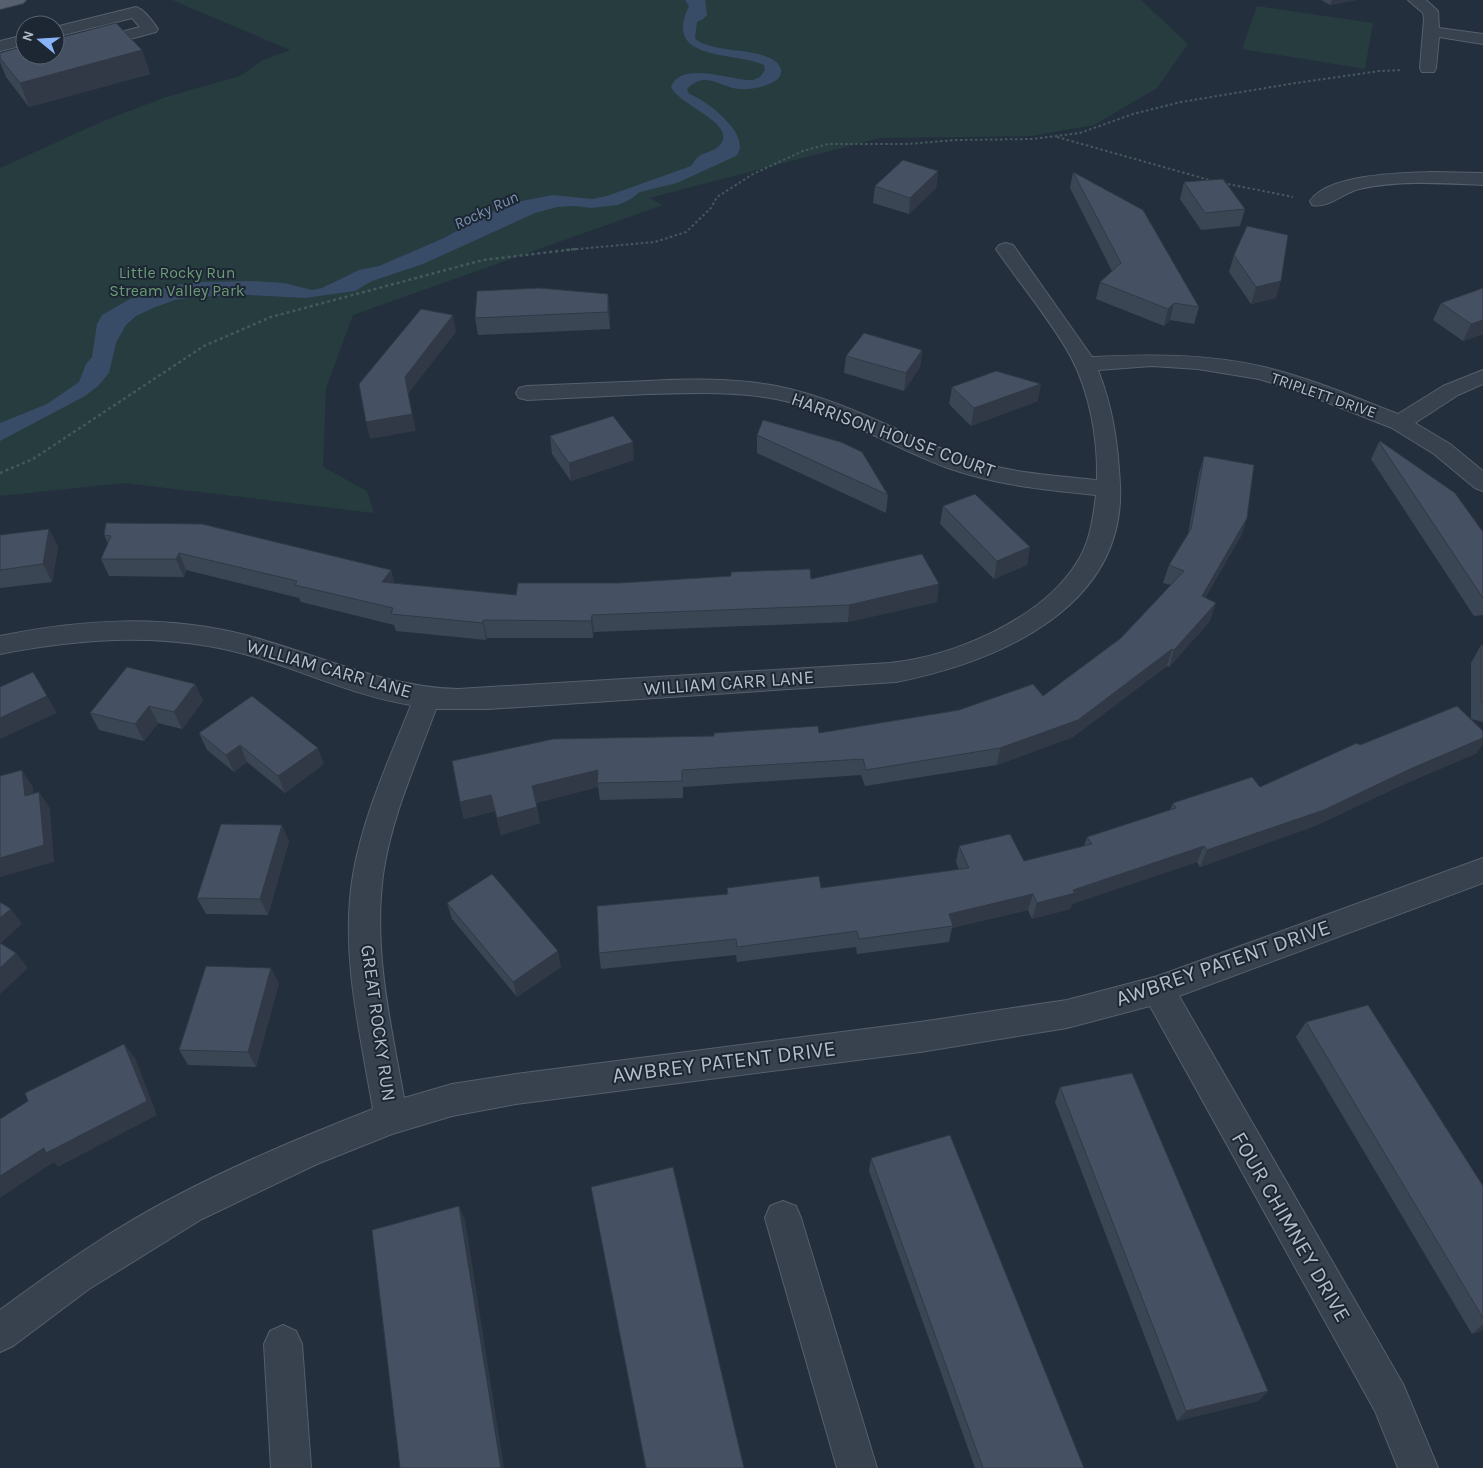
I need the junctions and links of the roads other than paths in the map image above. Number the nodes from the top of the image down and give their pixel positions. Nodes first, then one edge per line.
1 (18, 0) edge
2 (1416, 0) edge
3 (0, 4) edge
4 (90, 24) junction
5 (65, 30) edge
6 (1430, 31) junction
7 (1483, 39) edge
8 (107, 40) junction
9 (15, 42) edge
10 (0, 46) edge
11 (65, 51) edge
12 (1428, 68) road end
13 (1483, 179) edge
14 (1319, 201) road end
15 (1006, 249) dead end
16 (1085, 364) junction
17 (1483, 377) edge
18 (528, 393) dead end
19 (1400, 423) junction
20 (1483, 483) edge
21 (1109, 489) junction
22 (0, 645) edge
23 (428, 698) junction
24 (1483, 870) edge
25 (1158, 990) junction
26 (391, 1118) junction
27 (783, 1218) dead end
28 (0, 1332) edge
29 (283, 1344) dead end
30 (291, 1468) edge
31 (857, 1468) edge
32 (1418, 1468) edge

1 - 3 main road
2 - 6 street
4 - 5 street
4 - 8 street
4 - 8 street
6 - 7 street
6 - 12 street
8 - 11 street
9 - 10 street
13 - 14 street
15 - 16 street, WILLIAM CARR LANE
16 - 19 street, TRIPLETT DRIVE
16 - 21 street, WILLIAM CARR LANE
17 - 19 street
18 - 21 street, HARRISON HOUSE COURT
19 - 20 street, TRIPLETT DRIVE
21 - 23 street, WILLIAM CARR LANE
22 - 23 street, WILLIAM CARR LANE
23 - 26 street, GREAT ROCKY RUN
24 - 25 street, AWBREY PATENT DRIVE
25 - 26 street, AWBREY PATENT DRIVE
25 - 32 street, FOUR CHIMNEY DRIVE
26 - 28 street, AWBREY PATENT DRIVE
27 - 31 street
29 - 30 street

